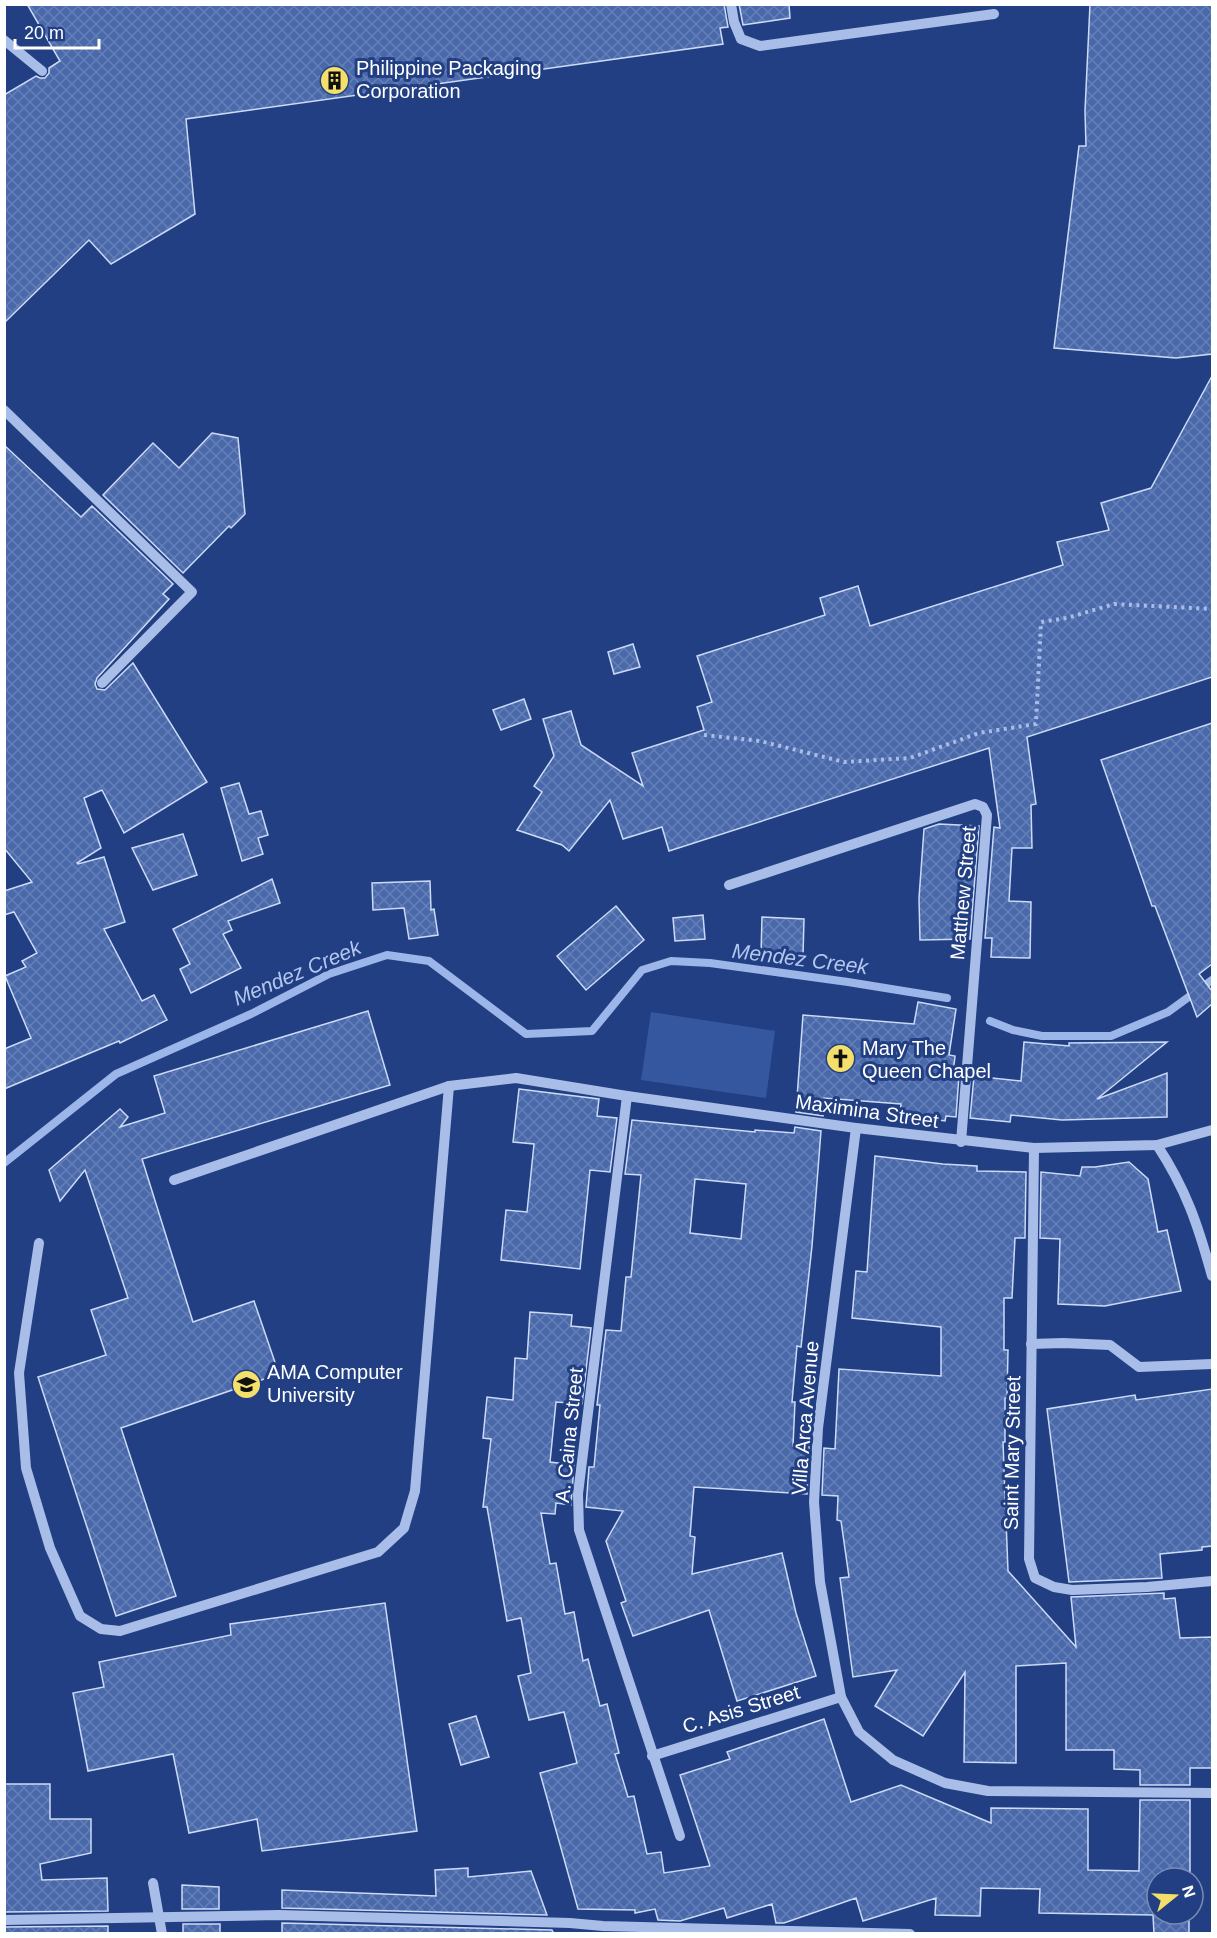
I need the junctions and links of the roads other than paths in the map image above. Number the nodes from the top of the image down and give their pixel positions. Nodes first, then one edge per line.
1 (731, 4) edge
2 (994, 14) dead end
3 (4, 40) edge
4 (42, 71) dead end
5 (4, 410) edge
6 (102, 683) dead end
7 (729, 885) dead end
8 (448, 1086) junction
9 (627, 1096) junction
10 (856, 1128) junction
11 (1212, 1130) edge
12 (961, 1142) junction
13 (1157, 1145) junction
14 (1034, 1148) junction
15 (174, 1180) dead end
16 (39, 1243) dead end
17 (1212, 1276) edge
18 (1031, 1344) junction
19 (1212, 1364) edge
20 (1212, 1581) edge
21 (841, 1697) junction
22 (652, 1756) junction
23 (1212, 1793) edge
24 (680, 1836) dead end
25 (153, 1883) dead end
26 (159, 1918) junction
27 (4, 1920) edge
28 (603, 1930) edge
29 (162, 1934) edge
30 (910, 1934) edge

1 - 2 street
3 - 4 street
5 - 6 street
7 - 12 street, Matthew Street
8 - 9 street, Maximina Street
8 - 15 street, Maximina Street
8 - 16 street
9 - 10 street, Maximina Street
9 - 22 street, A. Caina Street
10 - 12 street, Maximina Street
10 - 21 street, Villa Arca Avenue
11 - 13 street, Maximina Street
12 - 14 street, Maximina Street
13 - 14 street, Maximina Street
13 - 17 street
14 - 18 street, Saint Mary Street
18 - 19 street
18 - 20 street, Saint Mary Street
21 - 22 street, C. Asis Street
21 - 23 street, Villa Arca Avenue
22 - 24 street, A. Caina Street
25 - 26 street
26 - 27 street
26 - 28 street
26 - 29 street
28 - 30 street

